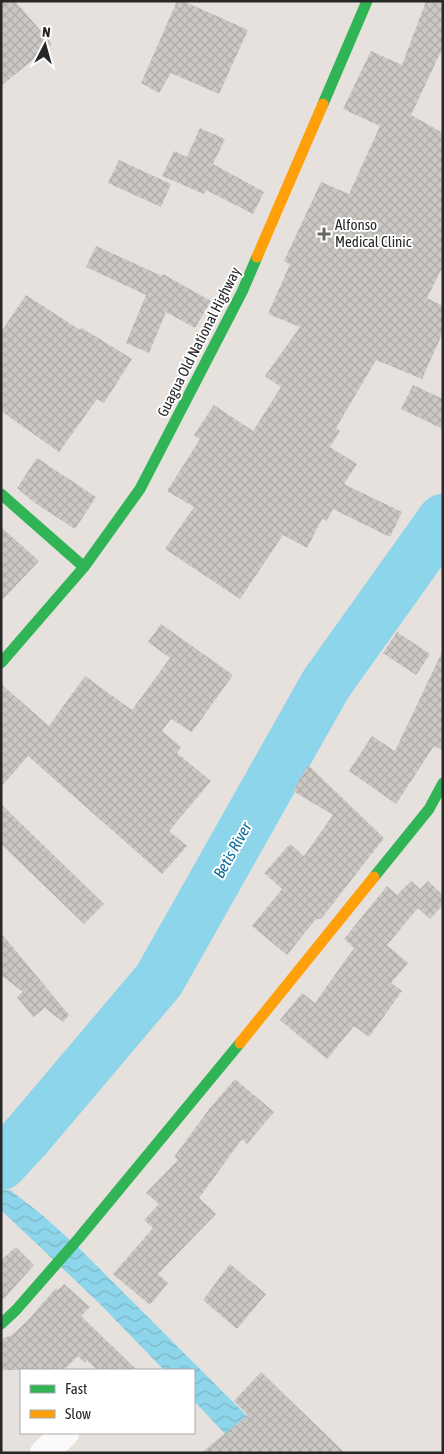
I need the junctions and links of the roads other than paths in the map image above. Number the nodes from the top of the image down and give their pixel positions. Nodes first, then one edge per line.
1 (367, 1) edge
2 (1, 494) edge
3 (84, 567) junction
4 (1, 663) edge
5 (443, 783) edge
6 (1, 1324) edge
7 (64, 1434) edge
8 (44, 1453) edge

1 - 3 street, Guagua Old National Highway
2 - 3 street
3 - 4 street, Guagua Old National Highway
5 - 6 street
7 - 8 street

